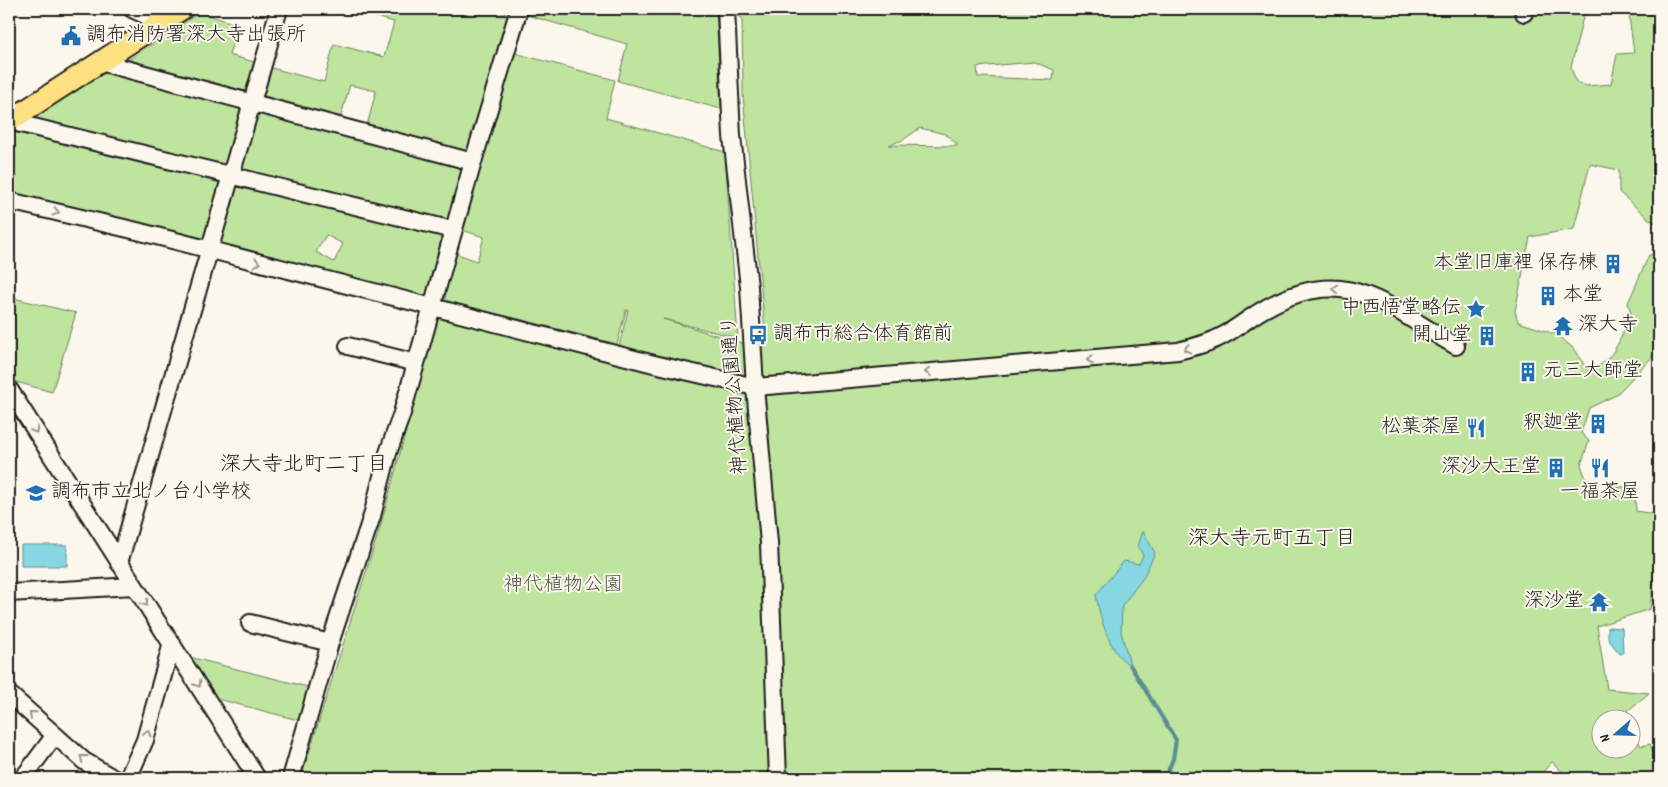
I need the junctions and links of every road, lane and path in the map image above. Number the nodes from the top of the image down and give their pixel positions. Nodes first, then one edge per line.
1 (132, 9) edge
2 (182, 9) edge
3 (279, 9) edge
4 (519, 9) edge
5 (726, 9) edge
6 (160, 22) junction
7 (100, 62) junction
8 (252, 103) junction
9 (9, 121) edge
10 (473, 162) junction
11 (231, 176) junction
12 (9, 201) edge
13 (453, 230) junction
14 (209, 251) junction
15 (432, 307) junction
16 (348, 346) dead end
17 (1456, 346) dead end
18 (416, 363) junction
19 (755, 387) junction
20 (9, 389) edge
21 (119, 563) junction
22 (134, 586) junction
23 (9, 593) edge
24 (250, 623) dead end
25 (172, 643) junction
26 (330, 643) junction
27 (9, 694) edge
28 (55, 734) junction
29 (23, 778) edge
30 (113, 778) edge
31 (128, 778) edge
32 (257, 778) edge
33 (292, 778) edge
34 (778, 778) edge

1 - 6 street
2 - 6 main road
3 - 8 street
4 - 10 street
5 - 19 street, 神代植物公園通り
6 - 7 main road
7 - 8 street
7 - 9 main road
8 - 10 street
8 - 11 street
9 - 11 street
10 - 13 street
11 - 13 street
11 - 14 street
12 -> 14 street
13 - 15 street
14 -> 15 street
14 - 21 street
15 - 18 street
15 - 19 street
16 - 18 street
17 -> 19 street
18 - 26 street
19 - 34 street, 神代植物公園通り
20 -> 21 street
21 - 22 street
22 - 23 street
22 -> 25 street
24 - 26 street
31 -> 25 street
25 -> 32 street
26 - 33 street
28 -> 27 street
28 - 29 street
30 -> 28 street

